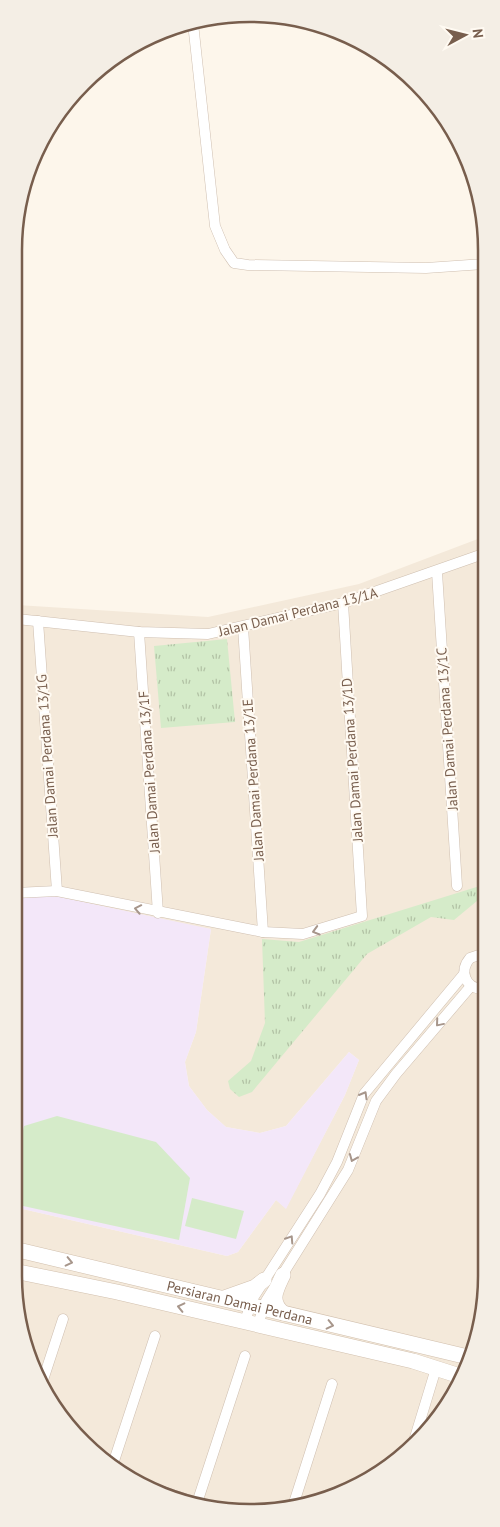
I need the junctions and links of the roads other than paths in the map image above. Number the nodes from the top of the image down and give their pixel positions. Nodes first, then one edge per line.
1 (194, 29) edge
2 (478, 264) edge
3 (478, 556) edge
4 (437, 572) junction
5 (342, 603) junction
6 (22, 619) edge
7 (38, 621) junction
8 (243, 627) junction
9 (139, 632) junction
10 (457, 886) dead end
11 (57, 891) junction
12 (22, 893) edge
13 (158, 913) junction
14 (263, 932) junction
15 (478, 955) edge
16 (464, 974) junction
17 (471, 986) junction
18 (478, 988) edge
19 (22, 1251) edge
20 (22, 1273) edge
21 (283, 1275) junction
22 (264, 1280) junction
23 (222, 1299) junction
24 (256, 1307) junction
25 (283, 1313) junction
26 (229, 1318) junction
27 (63, 1319) dead end
28 (252, 1323) junction
29 (155, 1336) dead end
30 (245, 1356) dead end
31 (463, 1357) edge
32 (45, 1375) edge
33 (434, 1375) junction
34 (455, 1375) edge
35 (455, 1376) edge
36 (332, 1384) dead end
37 (417, 1432) edge
38 (115, 1459) edge
39 (198, 1498) edge
40 (295, 1500) edge

1 - 2 street
3 - 4 street, Jalan Damai Perdana 13/1A
4 - 5 street, Jalan Damai Perdana 13/1A
4 - 10 street, Jalan Damai Perdana 13/1C
5 - 8 street, Jalan Damai Perdana 13/1A
5 -> 14 street, Jalan Damai Perdana 13/1D
6 - 7 street, Jalan Damai Perdana 13/1A
7 - 9 street, Jalan Damai Perdana 13/1A
7 - 11 street, Jalan Damai Perdana 13/1G
8 - 9 street, Jalan Damai Perdana 13/1A
8 - 14 street, Jalan Damai Perdana 13/1E
9 - 13 street, Jalan Damai Perdana 13/1F
11 - 12 street
13 -> 11 street
13 - 14 street
15 - 16 street
16 - 17 street
22 -> 16 street
17 - 18 street
17 -> 21 street
19 -> 23 main road, Persiaran Damai Perdana
26 -> 20 main road, Persiaran Damai Perdana
21 - 24 street
21 - 25 main road
22 - 23 main road
22 - 24 street
23 - 24 main road, Persiaran Damai Perdana
24 - 25 main road, Persiaran Damai Perdana
24 - 28 street
25 -> 31 main road, Persiaran Damai Perdana
26 - 28 main road, Persiaran Damai Perdana
26 - 33 main road, Persiaran Damai Perdana
27 - 32 street
28 - 34 main road, Persiaran Damai Perdana
29 - 38 street
30 - 39 street
33 - 35 main road, Persiaran Damai Perdana
33 - 37 street
36 - 40 street

